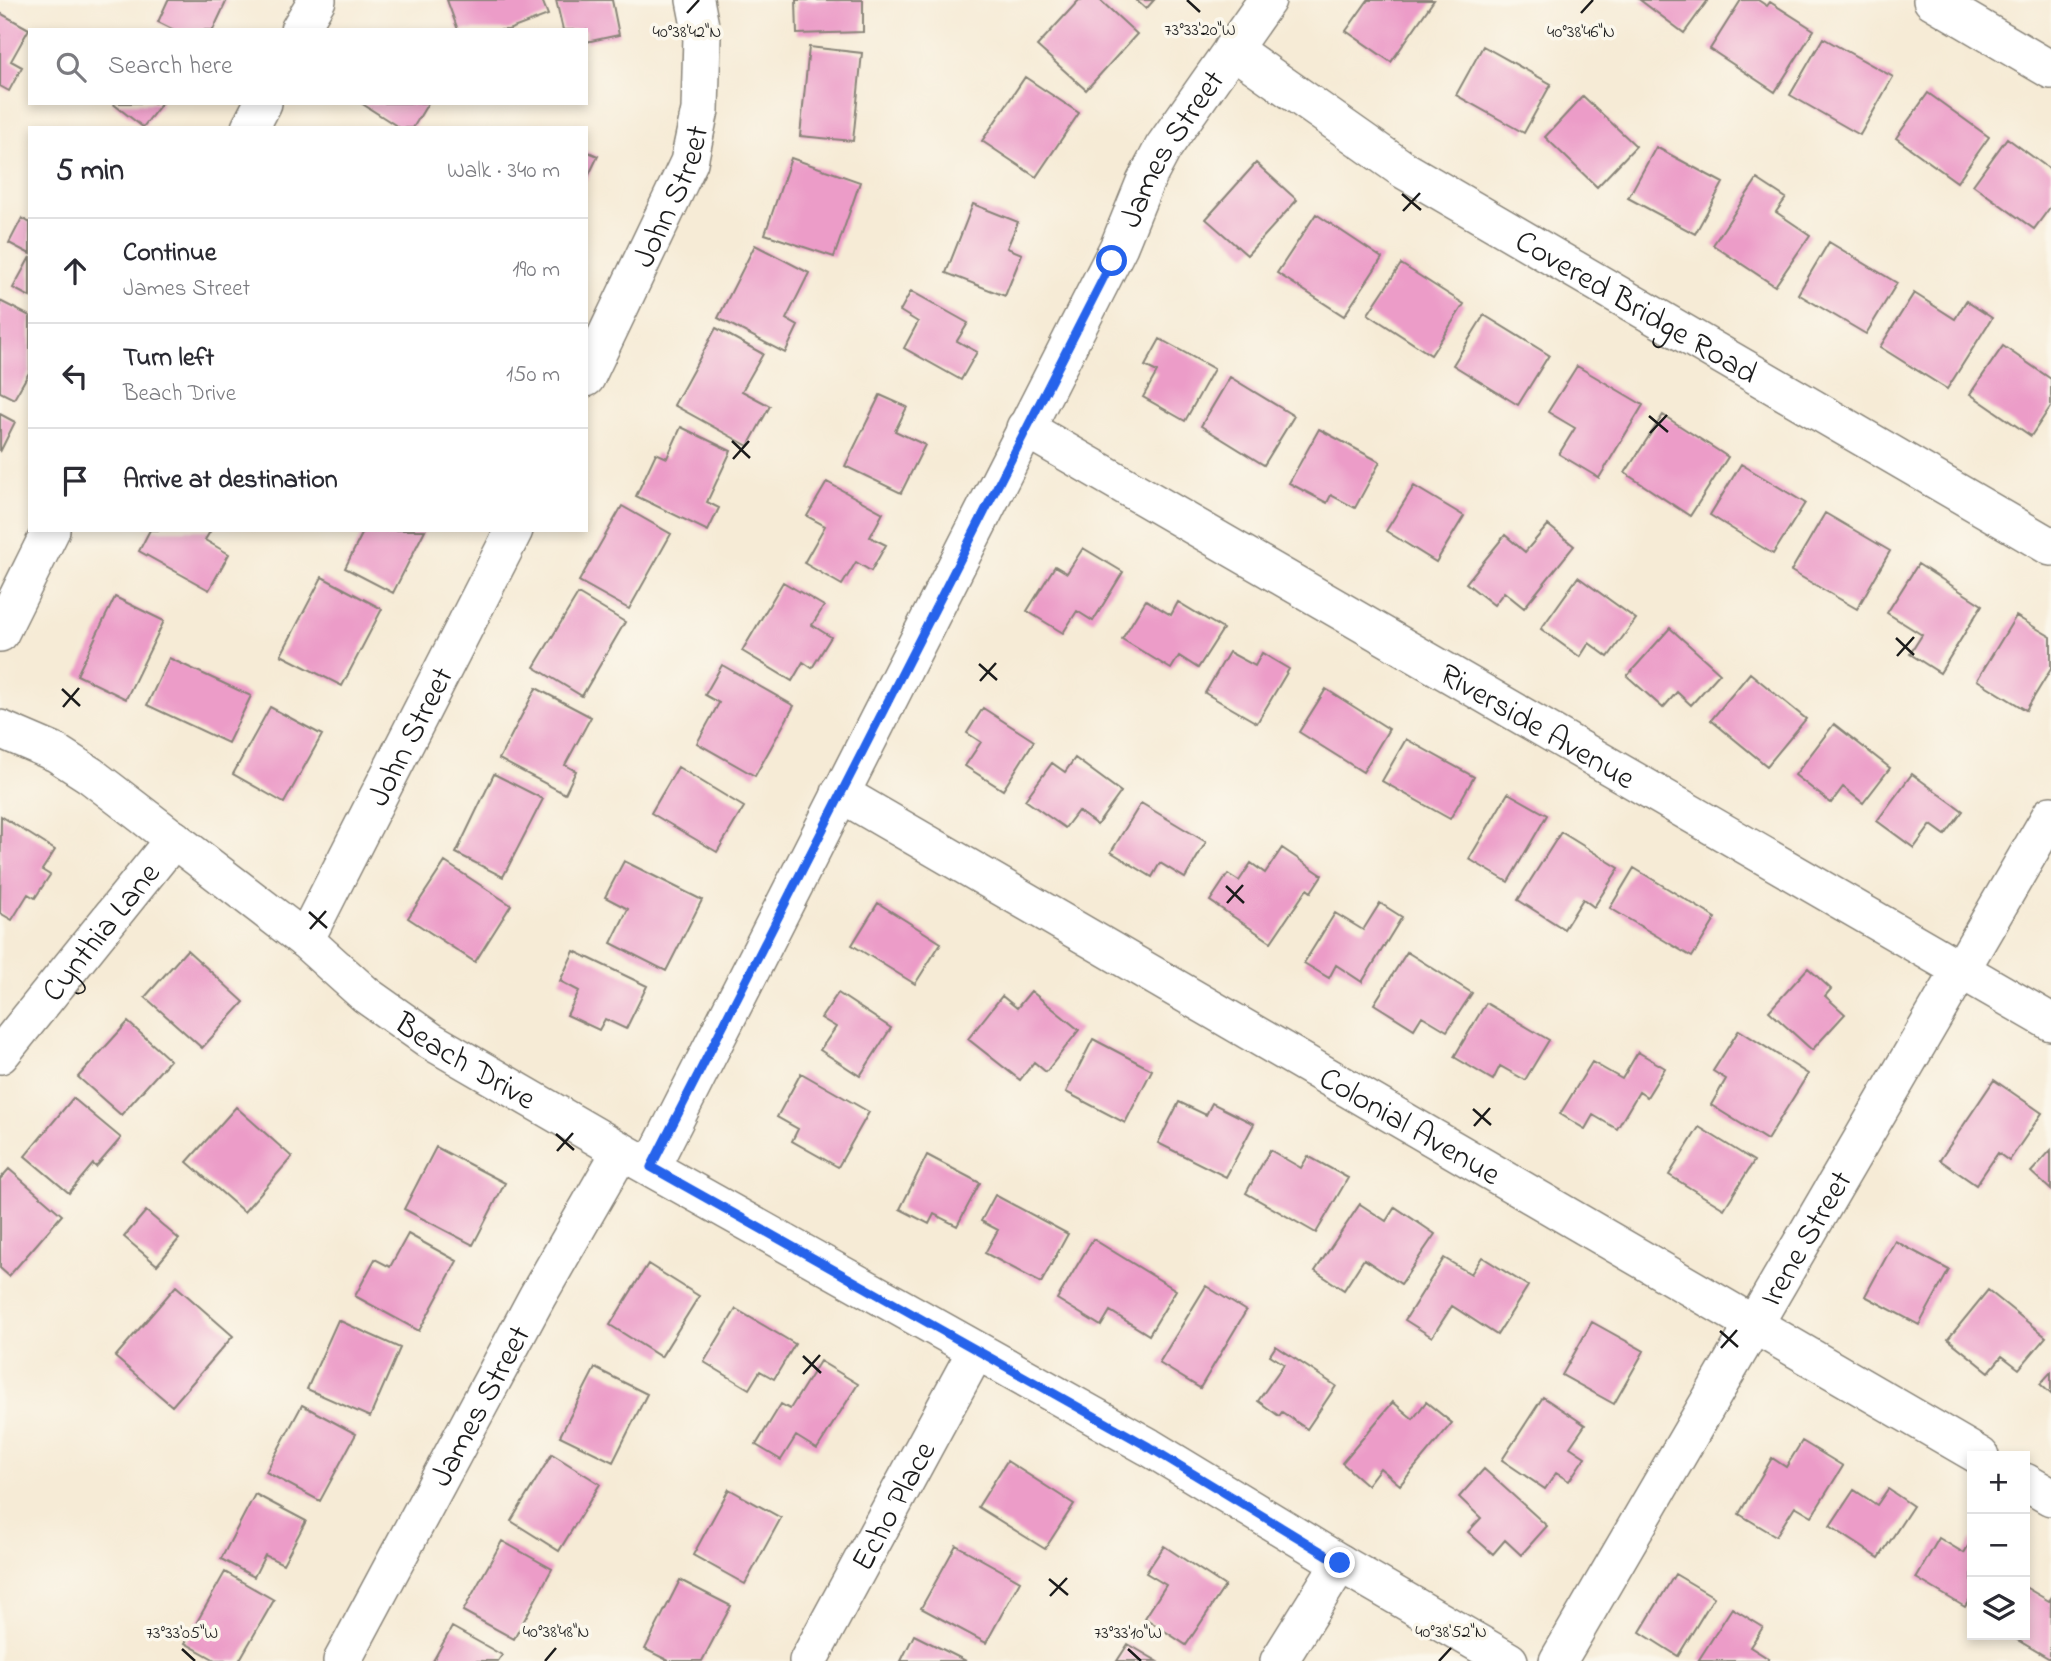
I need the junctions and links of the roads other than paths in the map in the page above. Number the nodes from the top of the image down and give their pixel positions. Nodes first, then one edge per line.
1 (317, 0) edge
2 (695, 0) edge
3 (1267, 0) edge
4 (1932, 0) edge
5 (300, 28) edge
6 (1232, 49) junction
7 (2051, 70) edge
8 (261, 105) edge
9 (251, 126) edge
10 (588, 374) edge
11 (1025, 428) junction
12 (50, 532) edge
13 (513, 532) edge
14 (2051, 547) edge
15 (0, 633) edge
16 (0, 729) edge
17 (840, 793) junction
18 (2051, 815) edge
19 (174, 839) junction
20 (305, 940) junction
21 (1961, 969) junction
22 (2051, 1021) edge
23 (0, 1055) edge
24 (636, 1159) junction
25 (1754, 1324) junction
26 (976, 1351) junction
27 (1971, 1451) edge
28 (2030, 1485) edge
29 (2051, 1497) edge
30 (1340, 1563) junction
31 (342, 1661) edge
32 (808, 1661) edge
33 (1279, 1661) edge
34 (1509, 1661) edge
35 (1558, 1661) edge

1 - 5 street
2 - 10 street, John Street
3 - 6 street, James Street
4 - 7 street
6 - 11 street, James Street
6 - 14 street, Covered Bridge Road
8 - 9 street
11 - 17 street, James Street
11 - 21 street, Riverside Avenue
12 - 15 street
13 - 20 street, John Street
16 - 19 street, Beach Drive
17 - 24 street, James Street
17 - 25 street, Colonial Avenue
18 - 21 street, Irene Street
19 - 20 street, Beach Drive
19 - 23 street, Cynthia Lane
20 - 24 street, Beach Drive
21 - 22 street, Riverside Avenue
21 - 25 street, Irene Street
24 - 26 street, Beach Drive
24 - 31 street, James Street
25 - 27 street, Colonial Avenue
25 - 35 street, Irene Street
26 - 30 street, Beach Drive
26 - 32 street, Echo Place
28 - 29 street
30 - 33 street
30 - 34 street, Beach Drive

